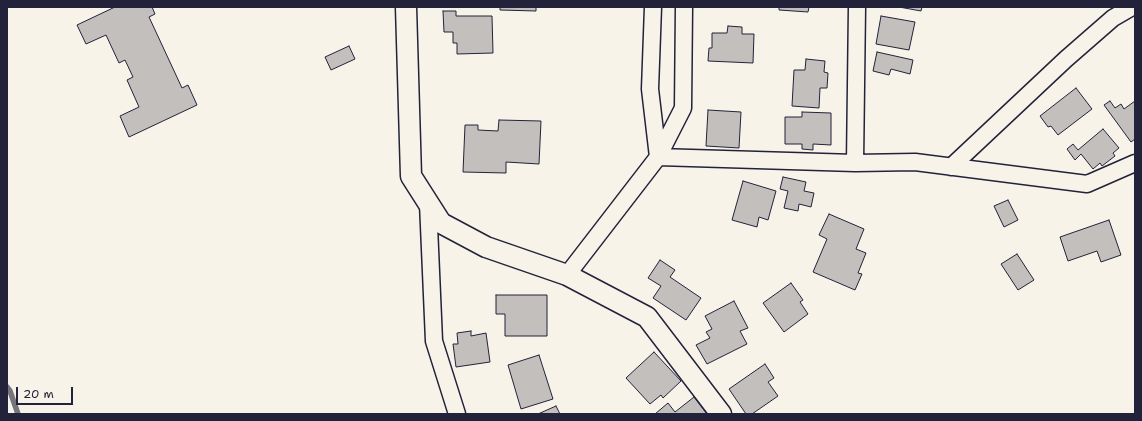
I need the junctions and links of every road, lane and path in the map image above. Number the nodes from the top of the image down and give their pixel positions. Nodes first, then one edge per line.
1 (406, 7) edge
2 (653, 7) edge
3 (684, 7) edge
4 (857, 7) edge
5 (1132, 7) edge
6 (1109, 12) edge
7 (658, 157) junction
8 (855, 163) junction
9 (1135, 163) edge
10 (951, 167) junction
11 (428, 203) junction
12 (567, 275) junction
13 (457, 414) edge
14 (721, 414) edge

1 - 11 street
2 - 7 street
3 - 7 street
4 - 8 street
5 - 6 street
6 - 10 street
7 - 8 street
7 - 12 street
8 - 10 street
9 - 10 street
11 - 12 street
11 - 13 street
12 - 14 street

